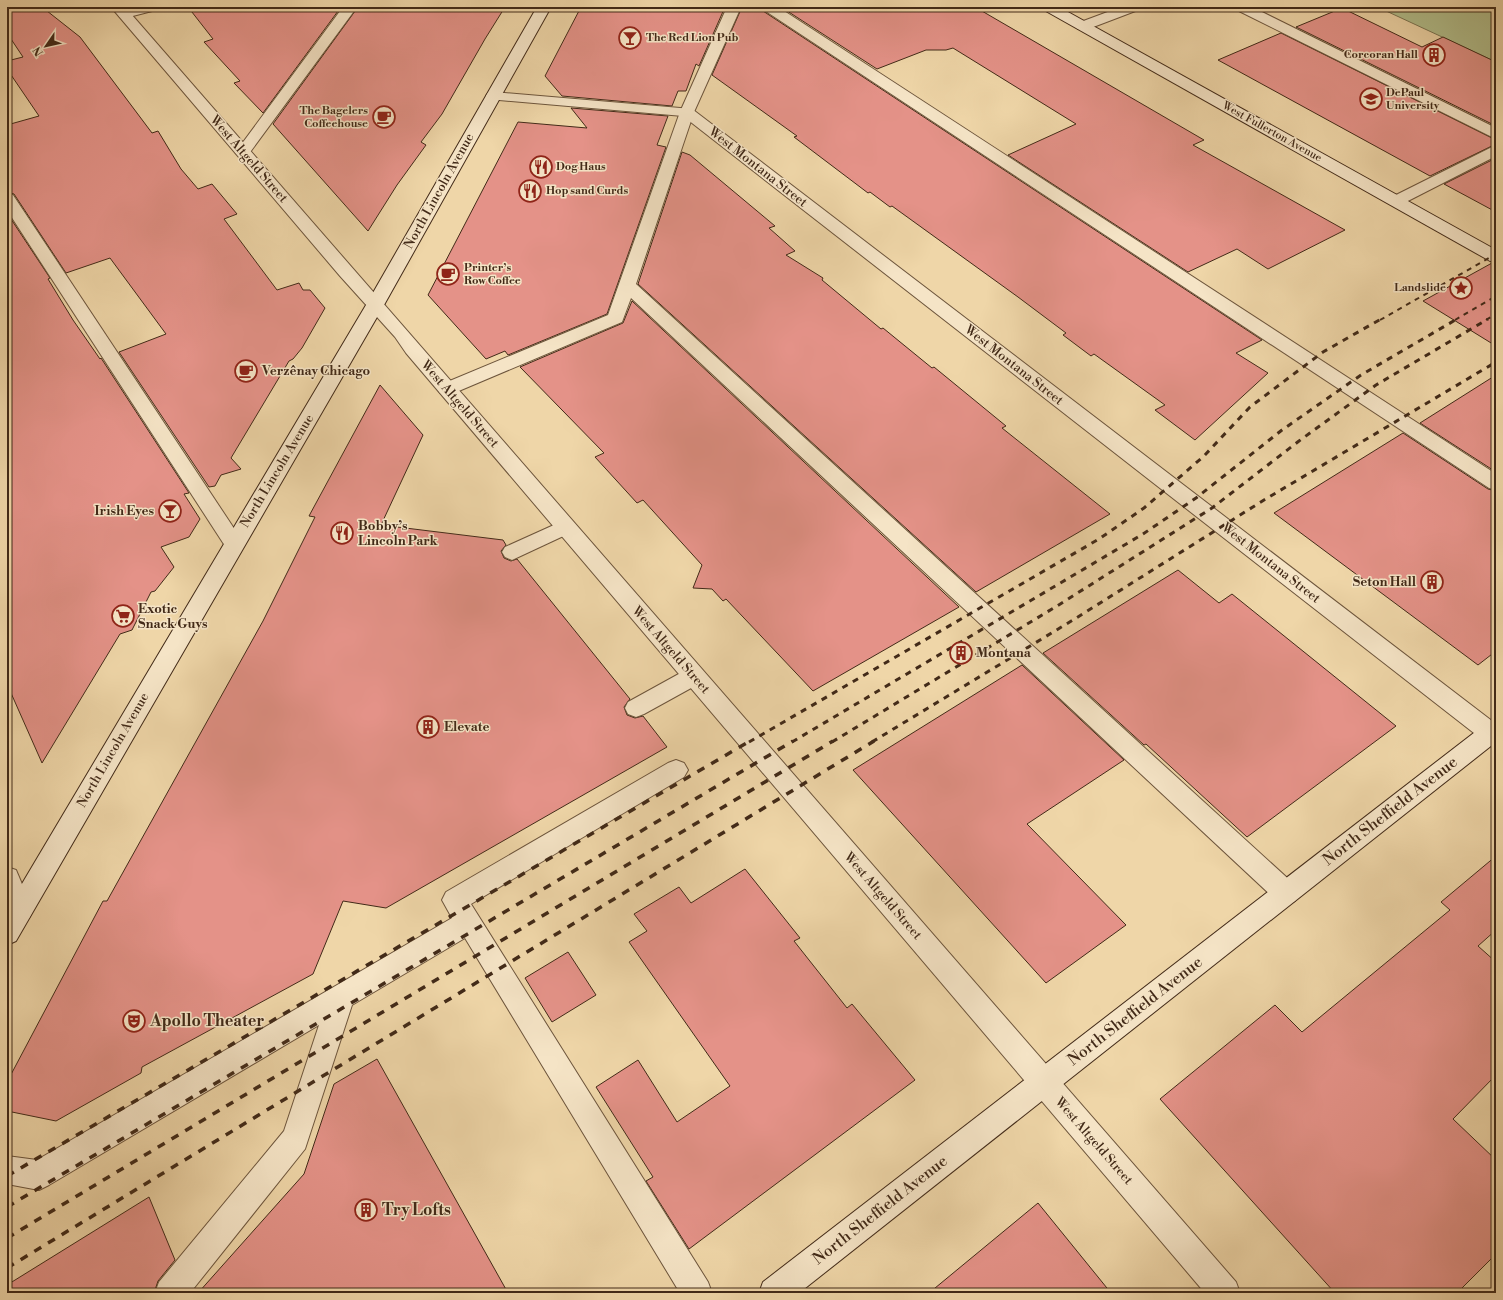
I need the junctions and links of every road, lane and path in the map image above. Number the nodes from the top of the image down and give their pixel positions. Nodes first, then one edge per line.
1 (151, 7) edge
2 (350, 7) edge
3 (544, 7) edge
4 (734, 7) edge
5 (769, 7) edge
6 (1049, 7) edge
7 (1133, 7) edge
8 (1242, 7) edge
9 (122, 11) edge
10 (1083, 26) junction
11 (492, 96) junction
12 (687, 112) junction
13 (1496, 134) edge
14 (1496, 150) edge
15 (243, 152) junction
16 (7, 198) edge
17 (1396, 202) junction
18 (1496, 257) edge
19 (628, 286) junction
20 (375, 305) junction
21 (447, 389) junction
22 (1496, 483) edge
23 (565, 527) junction
24 (234, 544) junction
25 (512, 552) dead end
26 (694, 676) junction
27 (636, 708) dead end
28 (1494, 733) edge
29 (676, 770) dead end
30 (7, 878) edge
31 (1286, 893) junction
32 (20, 910) junction
33 (469, 922) junction
34 (7, 933) edge
35 (341, 998) junction
36 (1044, 1082) junction
37 (7, 1170) edge
38 (170, 1293) edge
39 (697, 1293) edge
40 (774, 1293) edge
41 (1224, 1293) edge

1 - 9 street
2 - 15 street
3 - 11 street, North Lincoln Avenue
4 - 12 street
5 - 22 street
6 - 10 street, West Fullerton Avenue
7 - 10 street
8 - 13 street
9 - 15 street, West Altgeld Street
10 - 17 street, West Fullerton Avenue
11 - 12 street
11 - 20 street, North Lincoln Avenue
12 - 19 street
12 - 28 street, West Montana Street
14 - 17 street
15 - 20 street, West Altgeld Street
16 - 24 street
17 - 18 street, West Fullerton Avenue
19 - 21 street
19 - 31 street
20 - 21 street, West Altgeld Street
20 - 24 street, North Lincoln Avenue
21 - 23 street, West Altgeld Street
23 - 25 street
23 - 26 street, West Altgeld Street
24 - 32 street, North Lincoln Avenue
26 - 27 street
26 - 36 street, West Altgeld Street
28 - 31 street, North Sheffield Avenue
29 - 33 street
30 - 32 street
31 - 36 street, North Sheffield Avenue
32 - 34 street, North Lincoln Avenue
33 - 35 street
33 - 39 street
35 - 37 street
35 - 38 street
36 - 40 street, North Sheffield Avenue
36 - 41 street, West Altgeld Street

